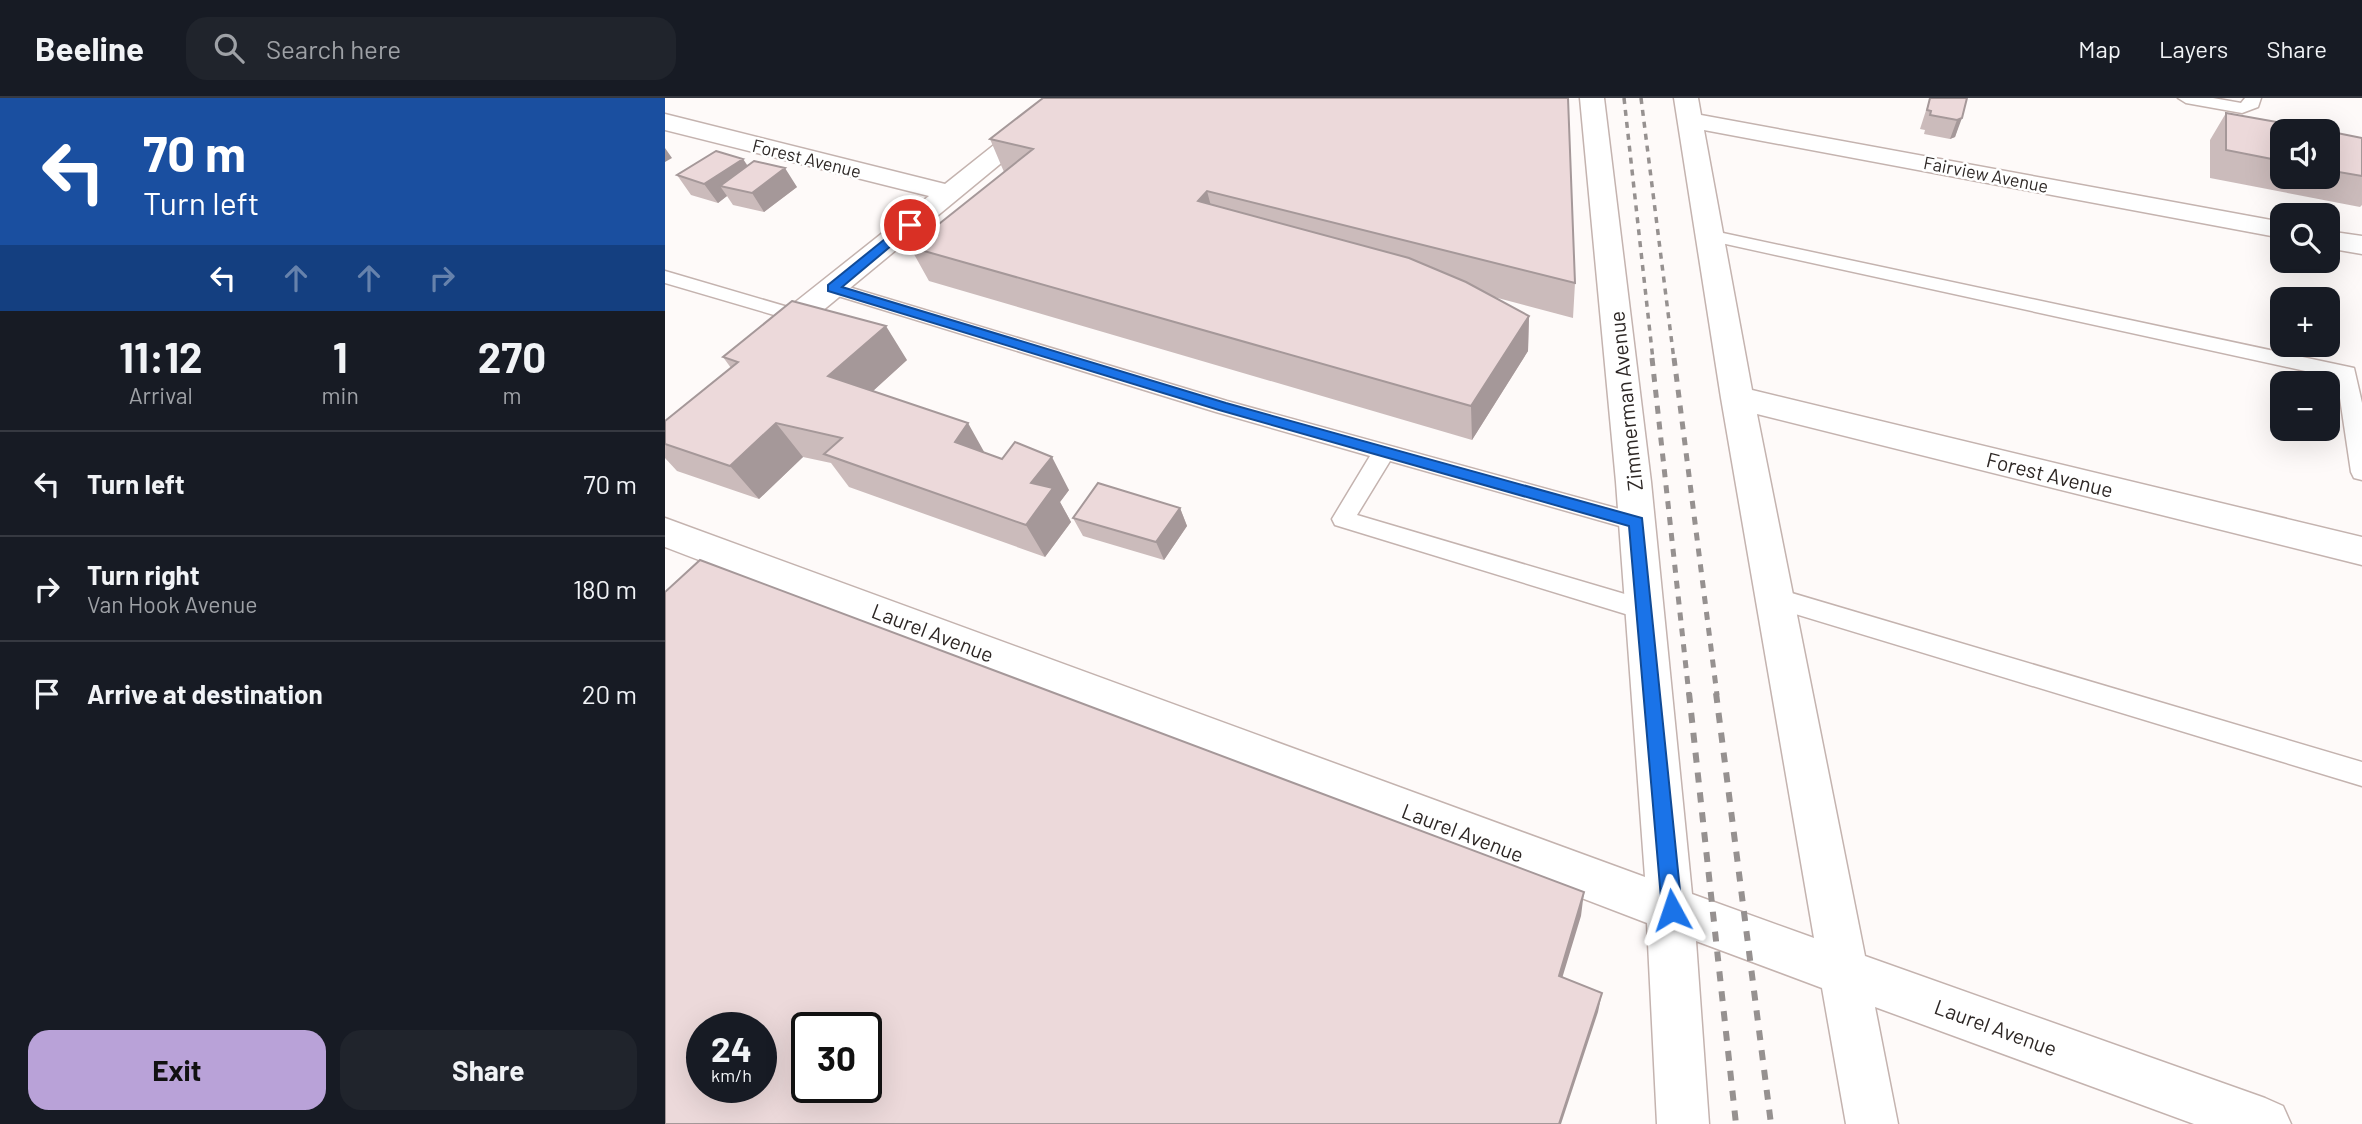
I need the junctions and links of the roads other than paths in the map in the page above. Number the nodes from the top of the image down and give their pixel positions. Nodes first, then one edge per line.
1 (1068, 98) edge
2 (1592, 98) edge
3 (2186, 98) edge
4 (2253, 98) edge
5 (1688, 109) edge
6 (665, 122) edge
7 (949, 193) junction
8 (2270, 228) edge
9 (1709, 235) junction
10 (2340, 241) edge
11 (2362, 245) edge
12 (665, 277) edge
13 (832, 288) junction
14 (798, 316) junction
15 (747, 358) edge
16 (2355, 368) edge
17 (1737, 398) junction
18 (1384, 452) junction
19 (2362, 472) edge
20 (1637, 522) junction
21 (665, 532) edge
22 (2362, 551) edge
23 (1775, 598) junction
24 (1645, 610) junction
25 (2362, 774) edge
26 (1672, 910) junction
27 (1844, 972) junction
28 (1683, 1124) edge
29 (1872, 1124) edge
30 (2265, 1124) edge

1 - 7 street
2 - 20 street, Zimmerman Avenue
3 - 4 lane
5 - 8 street, Fairview Avenue
5 - 9 street
6 - 7 street, Forest Avenue
7 - 13 street
9 - 16 lane
9 - 17 street
10 - 11 street
12 - 14 lane
13 - 14 street
13 - 18 lane
14 - 15 street
16 - 19 lane
17 - 22 street, Forest Avenue
17 - 23 street
18 - 20 lane
18 - 24 lane
20 - 24 street, Zimmerman Avenue
21 - 26 street, Laurel Avenue
23 - 25 lane
23 - 27 street
24 - 26 street, Zimmerman Avenue
26 - 27 street, Laurel Avenue
26 - 28 street, Zimmerman Avenue
27 - 29 street
27 - 30 street, Laurel Avenue

